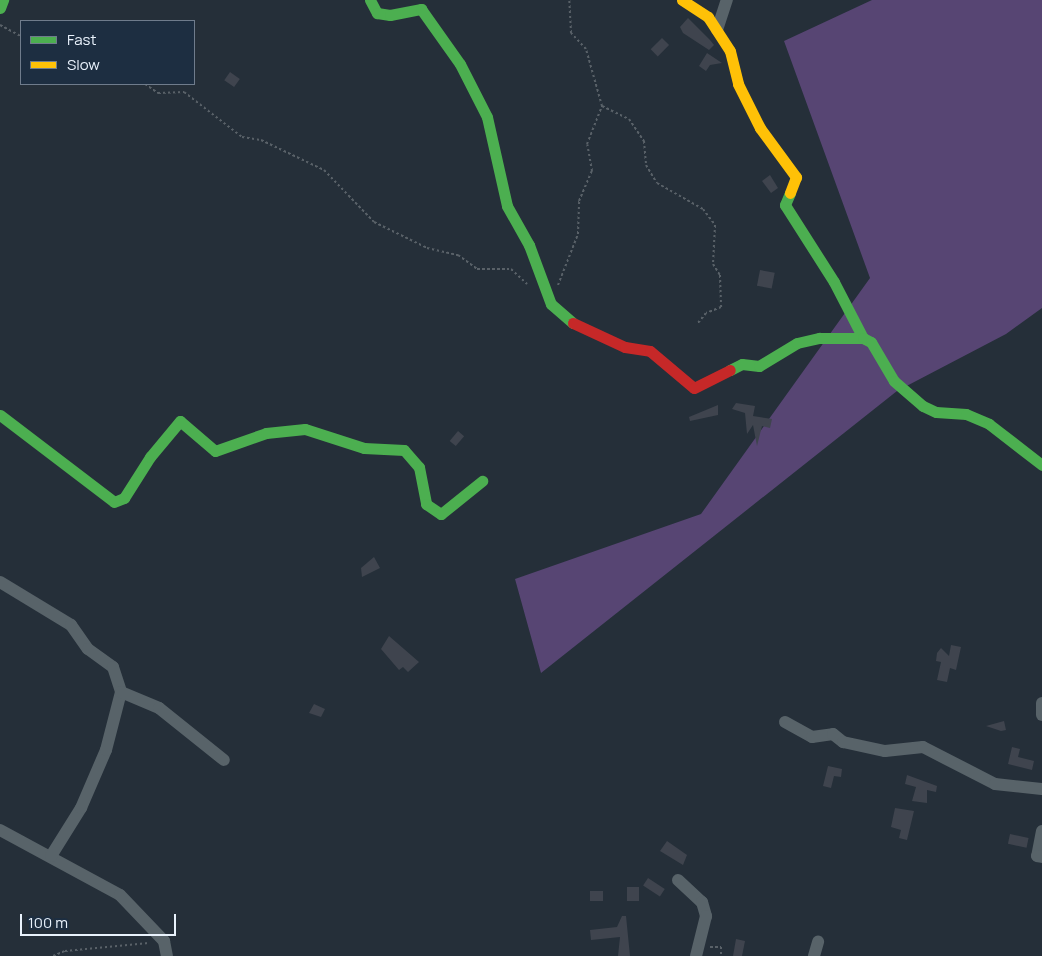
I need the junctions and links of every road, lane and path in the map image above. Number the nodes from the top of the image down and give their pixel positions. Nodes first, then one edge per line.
1 (3, 0) edge
2 (370, 0) edge
3 (569, 0) edge
4 (682, 0) edge
5 (727, 0) edge
6 (0, 8) edge
7 (0, 25) edge
8 (717, 30) junction
9 (20, 35) edge
10 (146, 85) edge
11 (602, 106) junction
12 (531, 287) dead end
13 (558, 287) dead end
14 (697, 324) dead end
15 (863, 338) junction
16 (0, 415) edge
17 (1042, 465) edge
18 (482, 481) dead end
19 (0, 582) edge
20 (122, 692) junction
21 (1042, 703) edge
22 (1042, 715) edge
23 (785, 722) dead end
24 (224, 760) dead end
25 (1042, 789) edge
26 (0, 830) edge
27 (1042, 831) edge
28 (51, 856) junction
29 (1040, 856) edge
30 (678, 880) dead end
31 (164, 941) junction
32 (818, 942) dead end
33 (698, 952) edge
34 (53, 956) edge
35 (167, 956) edge
36 (721, 956) edge
37 (814, 956) edge

1 - 6 street
2 - 15 street
3 - 11 path
4 - 8 street
5 - 8 street
7 - 9 path
8 - 15 street
10 - 12 path
11 - 13 path
11 - 14 path
15 - 17 street
16 - 18 street
19 - 20 street
20 - 24 street
20 - 28 street
21 - 22 street
23 - 25 street
26 - 28 street
27 - 29 street
28 - 31 street
30 - 33 street
31 - 34 path
31 - 35 street
32 - 37 street
33 - 36 path

